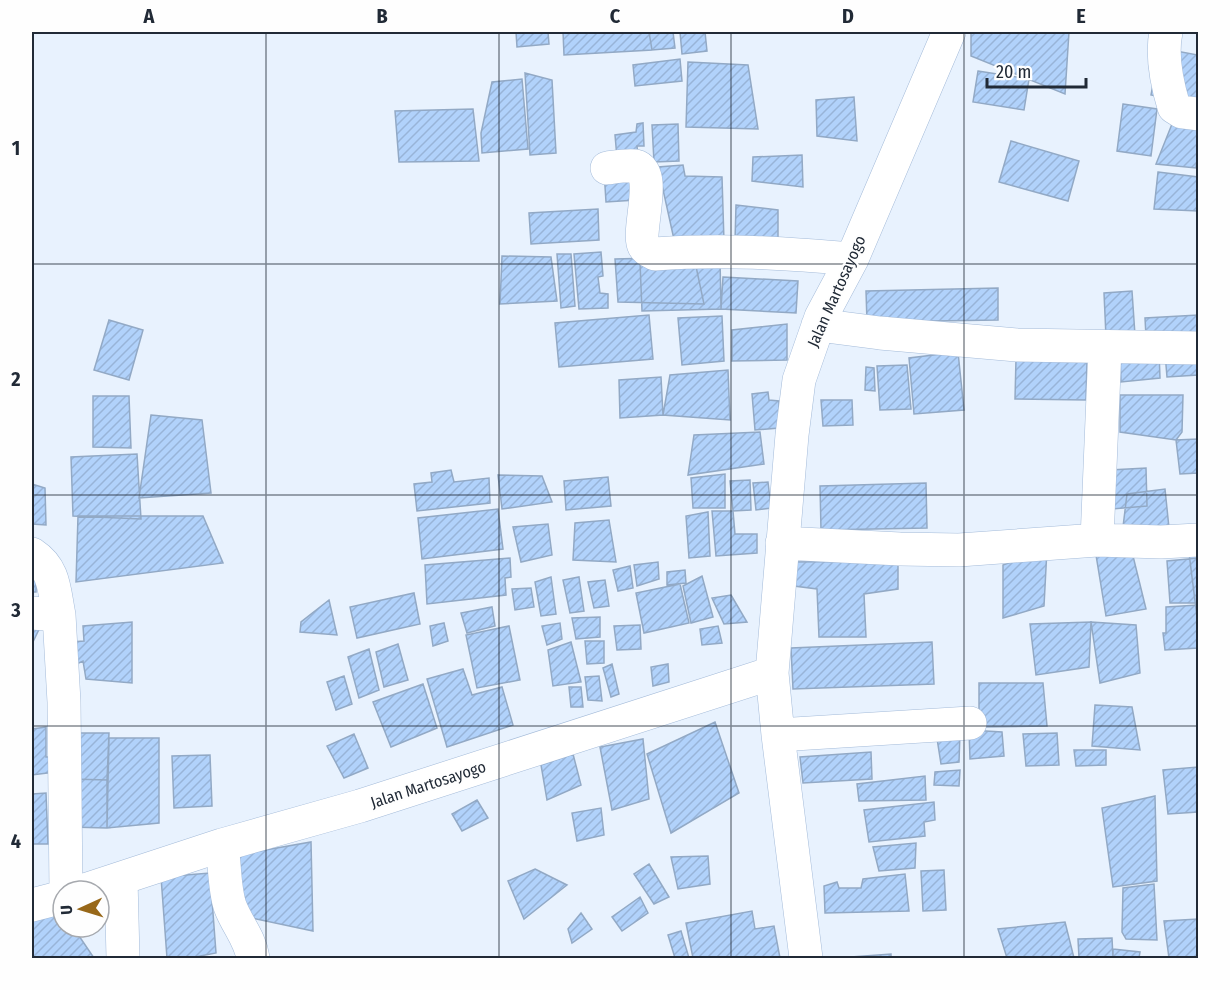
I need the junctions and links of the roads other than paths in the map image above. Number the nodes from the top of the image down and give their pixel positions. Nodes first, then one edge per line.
1 (949, 32) edge
2 (1166, 32) edge
3 (1198, 114) edge
4 (607, 168) dead end
5 (852, 259) junction
6 (818, 325) junction
7 (1105, 347) junction
8 (1198, 348) edge
9 (1097, 540) junction
10 (1198, 540) edge
11 (782, 543) junction
12 (32, 554) edge
13 (45, 614) edge
14 (772, 673) junction
15 (970, 723) dead end
16 (778, 735) junction
17 (222, 845) junction
18 (66, 879) edge
19 (121, 879) junction
20 (111, 882) edge
21 (51, 900) edge
22 (32, 905) edge
23 (123, 958) edge
24 (253, 958) edge
25 (806, 958) edge

1 - 5 street, Jalan Martosayogo
2 - 3 street
4 - 5 street
5 - 6 street, Jalan Martosayogo
6 - 7 street
6 - 11 street, Jalan Martosayogo
7 - 8 street
7 - 9 street
9 - 10 street
9 - 11 street
11 - 14 street, Jalan Martosayogo
12 - 13 street
13 - 18 street
14 - 16 street, Jalan Martosayogo
14 - 17 street, Jalan Martosayogo
15 - 16 street
16 - 25 street, Jalan Martosayogo
17 - 19 street, Jalan Martosayogo
17 - 24 street
19 - 20 street, Jalan Martosayogo
19 - 23 street
21 - 22 street

